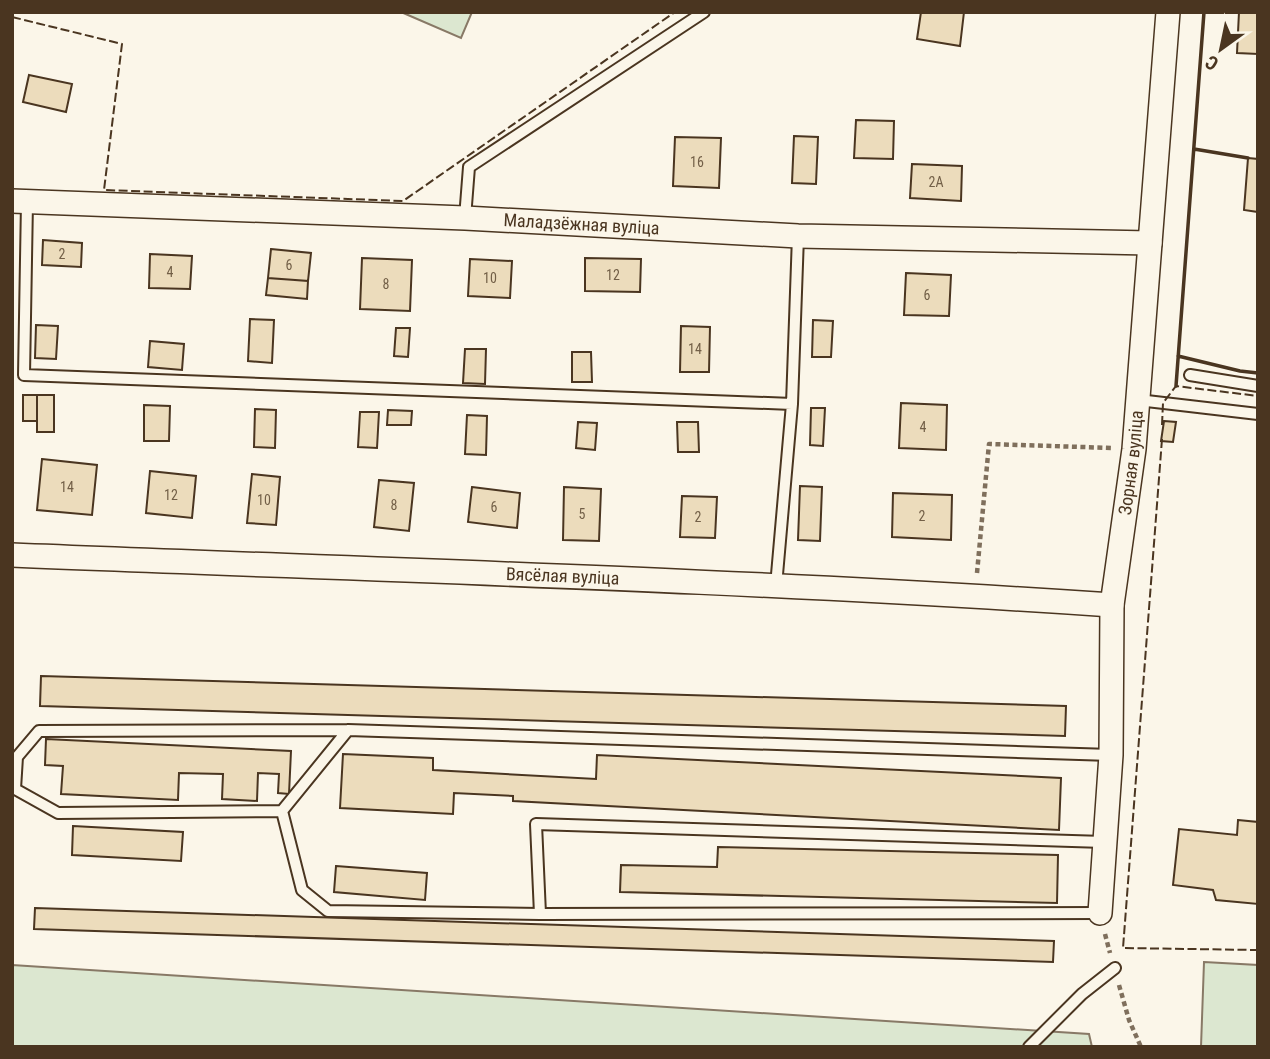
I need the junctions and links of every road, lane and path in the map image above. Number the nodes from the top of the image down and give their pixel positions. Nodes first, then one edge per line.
1 (704, 12) edge
2 (1168, 12) edge
3 (20, 201) edge
4 (465, 218) junction
5 (799, 236) junction
6 (1150, 243) junction
7 (1190, 376) dead end
8 (1258, 386) edge
9 (1138, 401) junction
10 (792, 404) junction
11 (1258, 414) edge
12 (1135, 449) junction
13 (12, 555) edge
14 (776, 586) junction
15 (975, 596) junction
16 (1112, 605) junction
17 (348, 730) junction
18 (1111, 755) junction
19 (282, 811) junction
20 (1104, 842) junction
21 (1100, 913) joint
22 (540, 914) junction
23 (1115, 968) dead end
24 (1029, 1047) edge

1 - 4 lane
2 - 6 street, Зорная вуліца
3 - 4 street, Маладзёжная вуліца
3 - 10 lane
4 - 5 street, Маладзёжная вуліца
5 - 6 street, Маладзёжная вуліца
5 - 10 lane
6 - 9 street, Зорная вуліца
7 - 8 lane
9 - 11 lane
9 - 12 street, Зорная вуліца
10 - 14 lane
12 - 15 path
12 - 16 street, Зорная вуліца
13 - 14 street, Вясёлая вуліца
14 - 15 street, Вясёлая вуліца
15 - 16 street, Вясёлая вуліца
16 - 18 street, Зорная вуліца
17 - 18 lane
17 - 19 lane
17 - 19 lane
18 - 20 street, Зорная вуліца
19 - 22 lane
20 - 21 street, Зорная вуліца
20 - 22 lane
21 - 22 lane
23 - 24 lane

